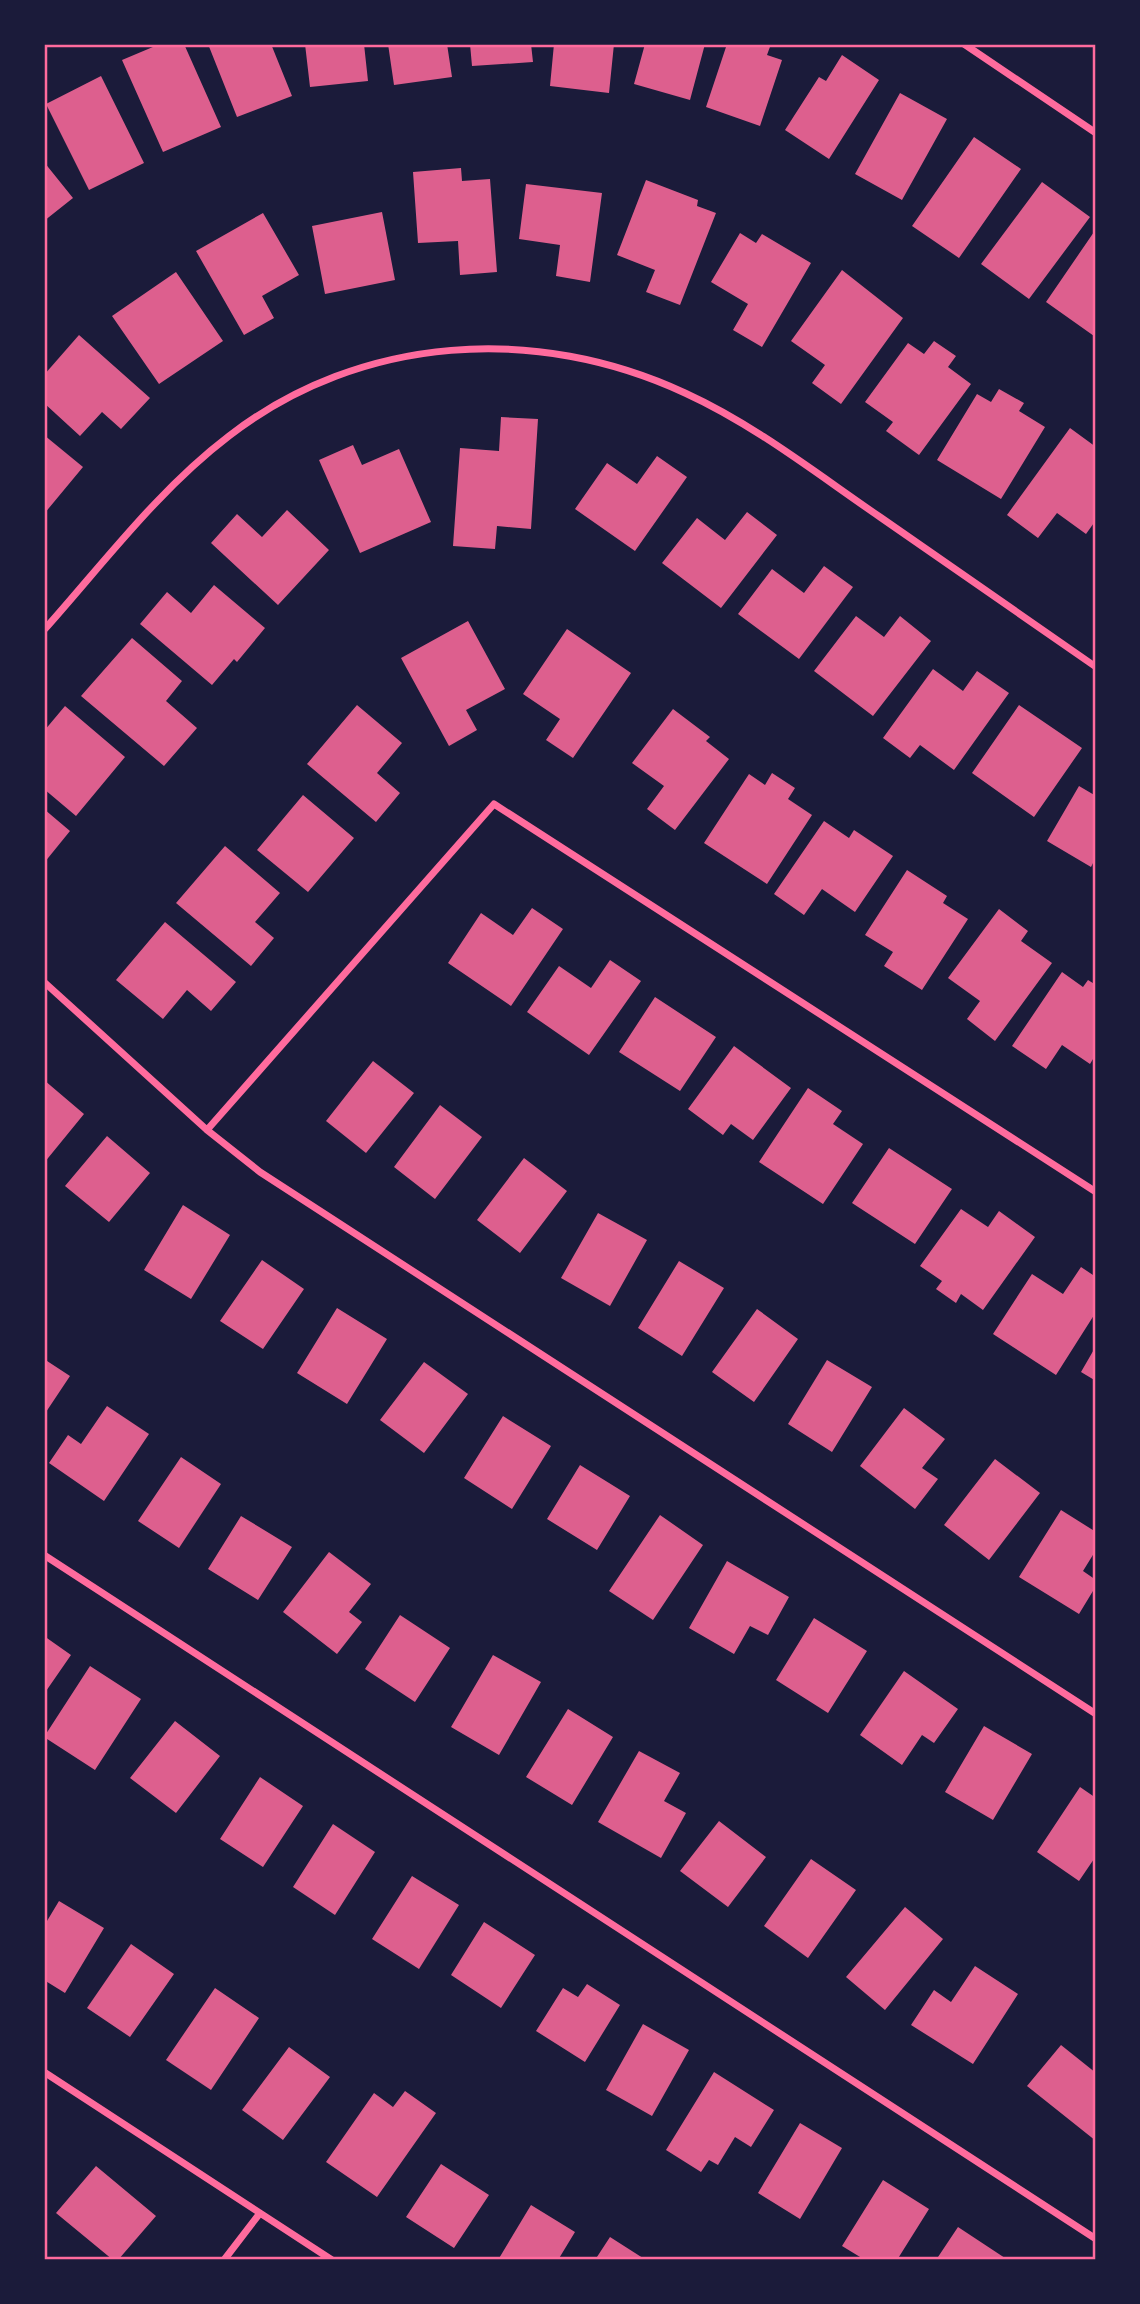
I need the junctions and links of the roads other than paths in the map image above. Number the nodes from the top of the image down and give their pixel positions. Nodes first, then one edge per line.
1 (964, 44) edge
2 (1096, 133) edge
3 (44, 630) edge
4 (1096, 667) edge
5 (44, 982) edge
6 (207, 1130) junction
7 (1096, 1192) edge
8 (44, 1555) edge
9 (1096, 1714) edge
10 (44, 2072) edge
11 (260, 2213) junction
12 (1096, 2239) edge
13 (224, 2260) edge
14 (332, 2260) edge

1 - 2 street
3 - 4 street
5 - 6 street
6 - 7 street
6 - 9 street
8 - 12 street
10 - 11 street
11 - 13 street
11 - 14 street

